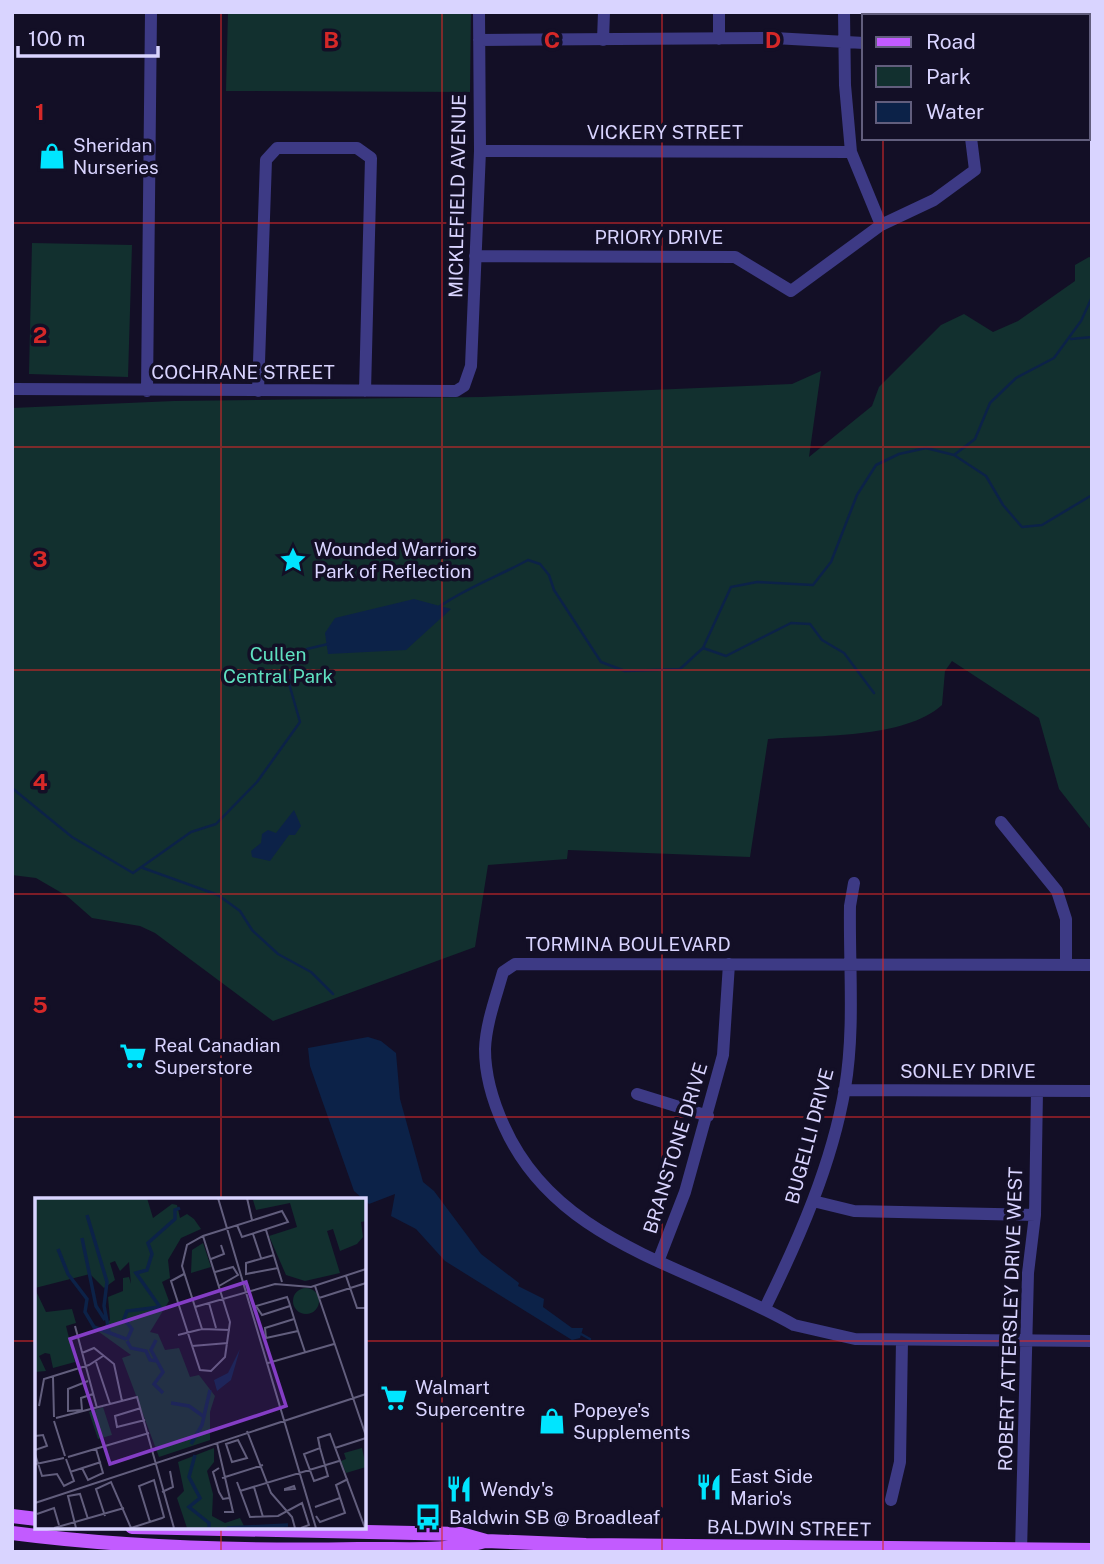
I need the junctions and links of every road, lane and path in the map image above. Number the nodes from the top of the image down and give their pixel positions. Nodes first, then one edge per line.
1 (151, 12) edge
2 (479, 12) edge
3 (604, 12) edge
4 (719, 12) edge
5 (844, 12) edge
6 (719, 39) junction
7 (479, 40) junction
8 (603, 40) junction
9 (844, 41) junction
10 (862, 43) edge
11 (971, 140) edge
12 (480, 151) junction
13 (851, 152) junction
14 (881, 225) junction
15 (474, 256) junction
16 (469, 380) joint
17 (12, 389) edge
18 (148, 391) junction
19 (258, 391) junction
20 (365, 391) junction
21 (1001, 822) dead end
22 (854, 883) dead end
23 (729, 964) junction
24 (849, 964) junction
25 (1066, 965) junction
26 (1092, 965) edge
27 (844, 1090) junction
28 (1037, 1091) junction
29 (1092, 1091) edge
30 (637, 1094) dead end
31 (708, 1116) junction
32 (813, 1201) junction
33 (1035, 1215) junction
34 (659, 1259) junction
35 (765, 1308) junction
36 (902, 1339) junction
37 (1027, 1340) junction
38 (1092, 1341) edge
39 (891, 1500) dead end
40 (12, 1516) edge
41 (35, 1519) edge
42 (221, 1529) edge
43 (398, 1533) junction
44 (12, 1534) edge
45 (486, 1541) junction
46 (1021, 1550) edge
47 (1092, 1550) edge
48 (398, 1551) edge

1 - 18 street
2 - 7 street, MICKLEFIELD AVENUE
3 - 8 street
4 - 6 street
5 - 9 street
6 - 8 street
6 - 9 street
7 - 8 street
7 - 12 street, MICKLEFIELD AVENUE
9 - 10 street
9 - 13 street
11 - 14 street, PRIORY DRIVE
12 - 13 street, VICKERY STREET
12 - 15 street, MICKLEFIELD AVENUE
13 - 14 street
14 - 15 street, PRIORY DRIVE
15 - 16 street, MICKLEFIELD AVENUE
16 - 20 street, COCHRANE STREET
17 - 18 street, COCHRANE STREET
18 - 19 street, COCHRANE STREET
19 - 20 street, COCHRANE STREET
19 - 20 street
21 - 25 street
22 - 24 street, BUGELLI DRIVE
23 - 24 street, TORMINA BOULEVARD
23 - 31 street, BRANSTONE DRIVE
23 - 34 street, TORMINA BOULEVARD
24 - 25 street, TORMINA BOULEVARD
24 - 27 street, BUGELLI DRIVE
25 - 26 street, TORMINA BOULEVARD
27 - 28 street, SONLEY DRIVE
27 - 32 street, BUGELLI DRIVE
28 - 29 street, SONLEY DRIVE
28 - 33 street, ROBERT ATTERSLEY DRIVE WEST
30 - 31 street
31 - 34 street, BRANSTONE DRIVE
32 - 33 street
32 - 35 street, BUGELLI DRIVE
33 - 37 street, ROBERT ATTERSLEY DRIVE WEST
34 - 35 street, TORMINA BOULEVARD
35 - 36 street, TORMINA BOULEVARD
36 - 37 street, TORMINA BOULEVARD
36 - 39 street
37 - 38 street, TORMINA BOULEVARD
37 - 46 street, ROBERT ATTERSLEY DRIVE WEST
40 - 41 main road
42 - 43 main road, BALDWIN STREET
43 - 45 main road, BALDWIN STREET
43 - 48 street
44 - 48 main road, BALDWIN STREET
45 - 46 main road, BALDWIN STREET
45 - 48 main road, BALDWIN STREET
46 - 47 main road, BALDWIN STREET

